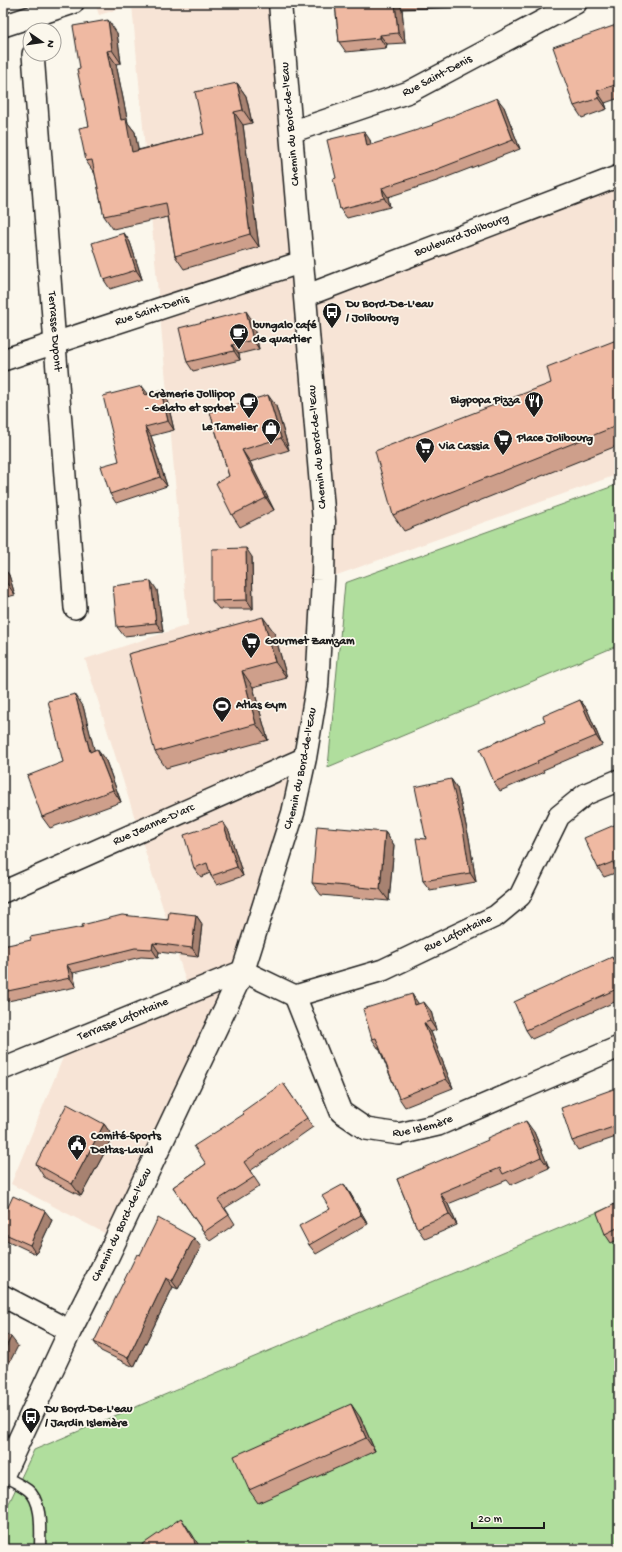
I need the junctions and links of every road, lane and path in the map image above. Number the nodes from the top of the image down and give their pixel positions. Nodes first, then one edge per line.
1 (73, 3) edge
2 (280, 3) edge
3 (576, 3) edge
4 (35, 22) edge
5 (22, 25) edge
6 (3, 26) edge
7 (35, 62) edge
8 (291, 132) junction
9 (619, 176) edge
10 (302, 262) junction
11 (305, 296) junction
12 (55, 343) junction
13 (3, 360) edge
14 (75, 608) dead end
15 (305, 758) junction
16 (619, 780) edge
17 (3, 892) edge
18 (243, 971) junction
19 (295, 996) junction
20 (619, 1047) edge
21 (3, 1069) edge
22 (3, 1296) edge
23 (70, 1331) junction
24 (3, 1476) edge
25 (40, 1549) edge

1 - 4 street
2 - 8 street, Chemin du Bord-de-l'Eau
3 - 8 street, Rue Saint-Denis
5 - 6 street
7 - 12 street, Terrasse Dupont
8 - 10 street, Chemin du Bord-de-l'Eau
9 - 11 street, Boulevard Jolibourg
10 - 11 street, Chemin du Bord-de-l'Eau
10 - 12 street, Rue Saint-Denis
11 - 15 street, Chemin du Bord-de-l'Eau
12 - 13 street, Rue Saint-Denis
12 - 14 street, Terrasse Dupont
15 - 17 street, Rue Jeanne-D'arc
15 - 18 street, Chemin du Bord-de-l'Eau
16 - 19 street, Rue Lafontaine
18 - 19 street
18 - 21 street, Terrasse Lafontaine
18 - 23 street, Chemin du Bord-de-l'Eau
19 - 20 street, Rue Islemère
22 - 23 street
23 - 24 street, Chemin du Bord-de-l'Eau
24 - 25 lane

